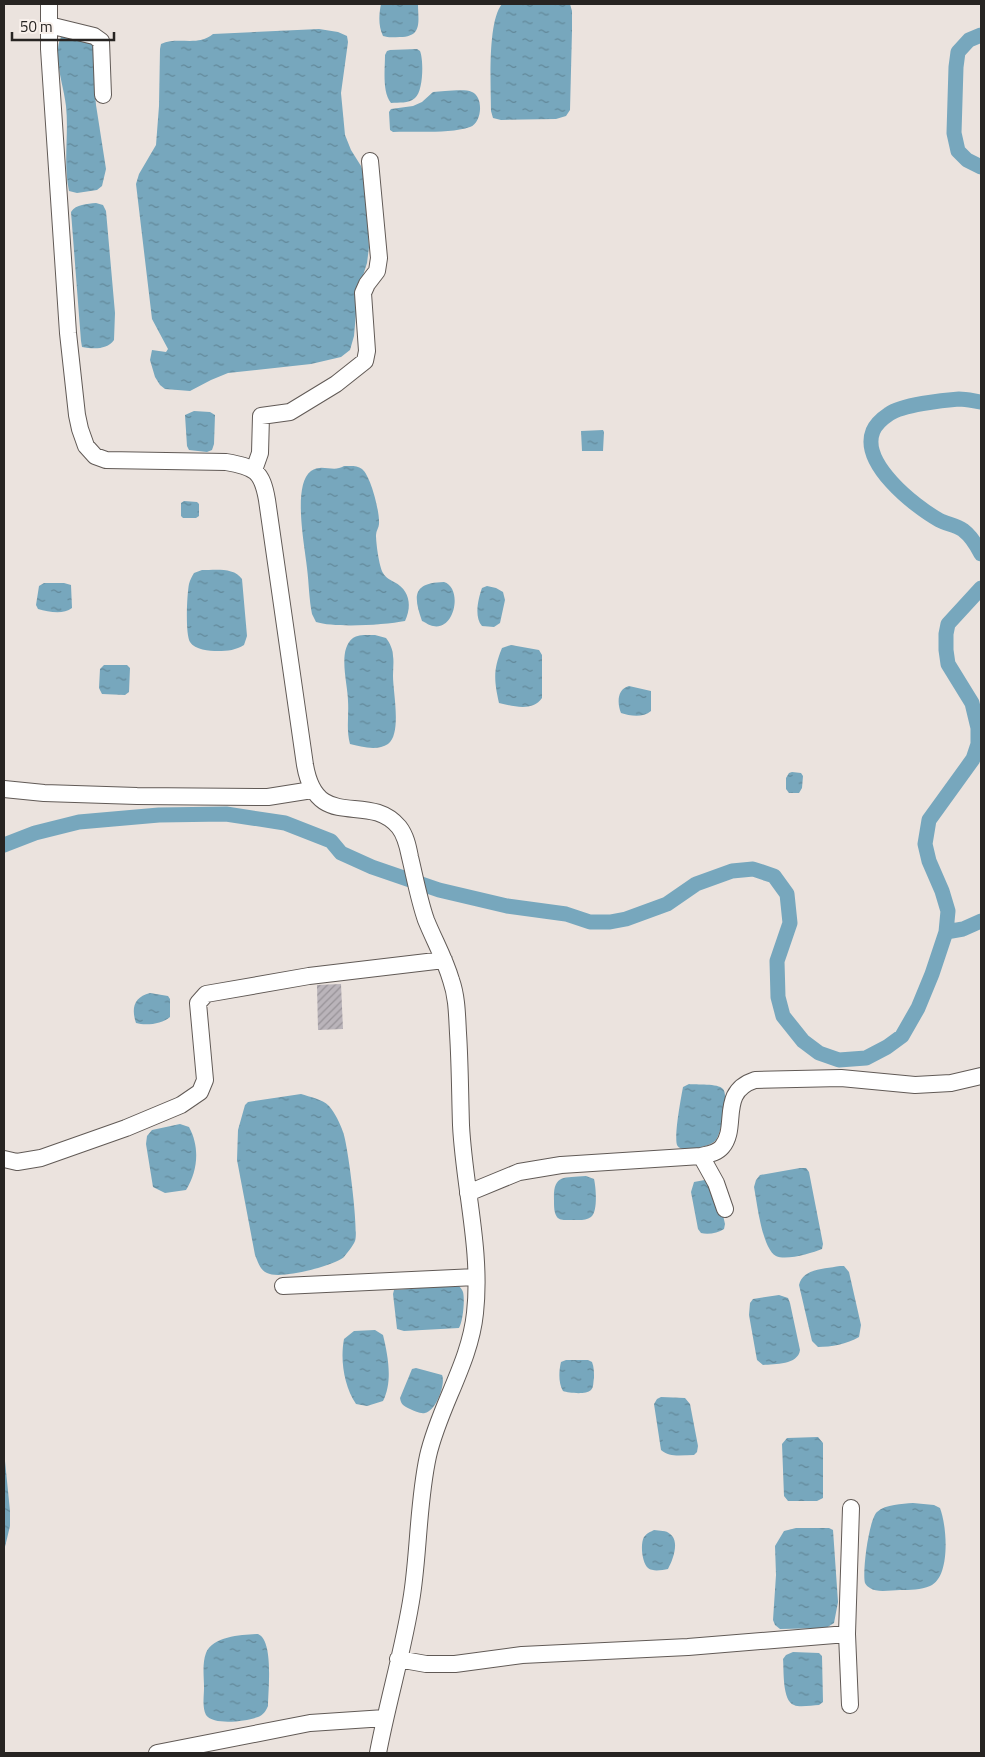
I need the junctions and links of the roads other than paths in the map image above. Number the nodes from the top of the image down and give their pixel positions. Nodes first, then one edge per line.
1 (48, 4) edge
2 (49, 24) junction
3 (103, 95) dead end
4 (370, 161) dead end
5 (254, 470) junction
6 (4, 789) edge
7 (312, 790) junction
8 (444, 960) junction
9 (981, 1076) edge
10 (701, 1156) junction
11 (4, 1159) edge
12 (468, 1193) junction
13 (725, 1209) dead end
14 (476, 1277) junction
15 (283, 1286) dead end
16 (851, 1508) dead end
17 (847, 1634) junction
18 (398, 1659) junction
19 (850, 1705) dead end
20 (385, 1718) junction
21 (157, 1753) edge
22 (378, 1753) edge

1 - 2 street
2 - 3 street
2 - 5 street
4 - 5 street
5 - 7 street
6 - 7 street
7 - 8 street
8 - 11 street
8 - 12 street
9 - 10 street
10 - 12 street
10 - 13 street
12 - 14 street
14 - 15 street
14 - 18 street
16 - 17 street
17 - 18 street
17 - 19 street
18 - 20 street
20 - 21 street
20 - 22 street

